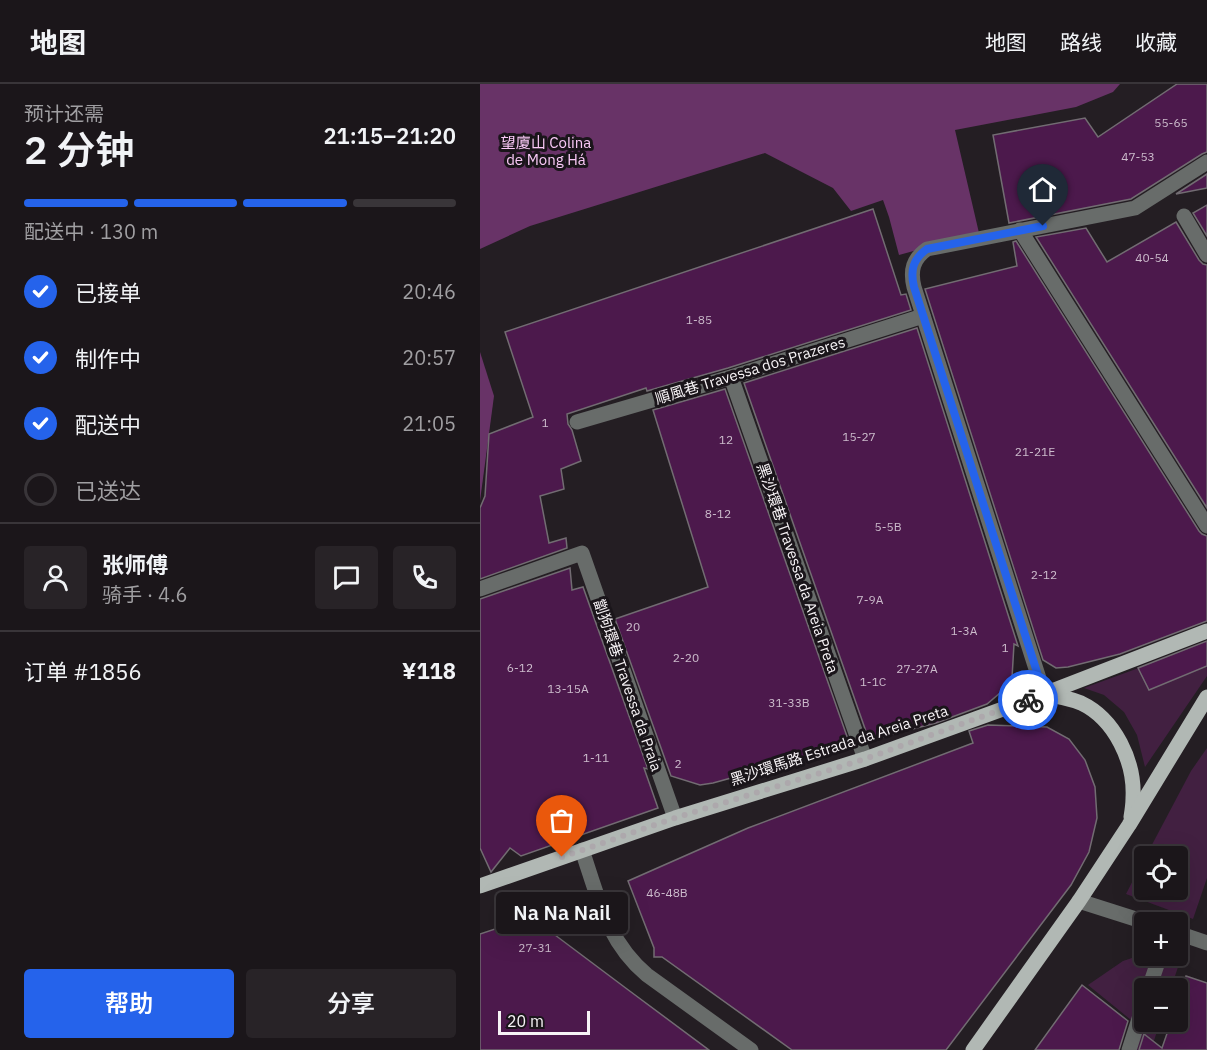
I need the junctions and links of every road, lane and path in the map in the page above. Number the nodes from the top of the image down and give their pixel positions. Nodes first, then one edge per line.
1 (1207, 162) edge
2 (1184, 216) dead end
3 (1020, 230) junction
4 (1207, 255) edge
5 (923, 316) junction
6 (731, 377) junction
7 (577, 422) dead end
8 (1207, 526) edge
9 (480, 589) edge
10 (1207, 631) edge
11 (1044, 694) junction
12 (1207, 697) edge
13 (865, 759) junction
14 (675, 818) junction
15 (1129, 825) junction
16 (582, 850) junction
17 (480, 886) edge
18 (1079, 901) junction
19 (1134, 918) edge
20 (1188, 936) edge
21 (1207, 943) edge
22 (1135, 1032) edge
23 (751, 1050) edge
24 (973, 1050) edge
25 (1129, 1050) edge

1 - 3 street
2 - 4 street
3 - 5 street
3 - 8 street
5 - 6 street, 順風巷 Travessa dos Prazeres
5 - 11 street
6 - 7 street, 順風巷 Travessa dos Prazeres
6 - 13 street, 黑沙環巷 Travessa da Areia Preta
9 - 14 street, 劏狗環巷 Travessa da Praia
10 - 11 main road, 黑沙環馬路 Estrada da Areia Preta
11 - 13 main road, 黑沙環馬路 Estrada da Areia Preta
11 - 15 main road
12 - 15 main road
13 - 14 main road, 黑沙環馬路 Estrada da Areia Preta
14 - 16 main road, 黑沙環馬路 Estrada da Areia Preta
15 - 18 main road
16 - 17 main road, 黑沙環馬路 Estrada da Areia Preta
16 - 23 street
18 - 19 street
18 - 24 main road
20 - 21 street
22 - 25 street

